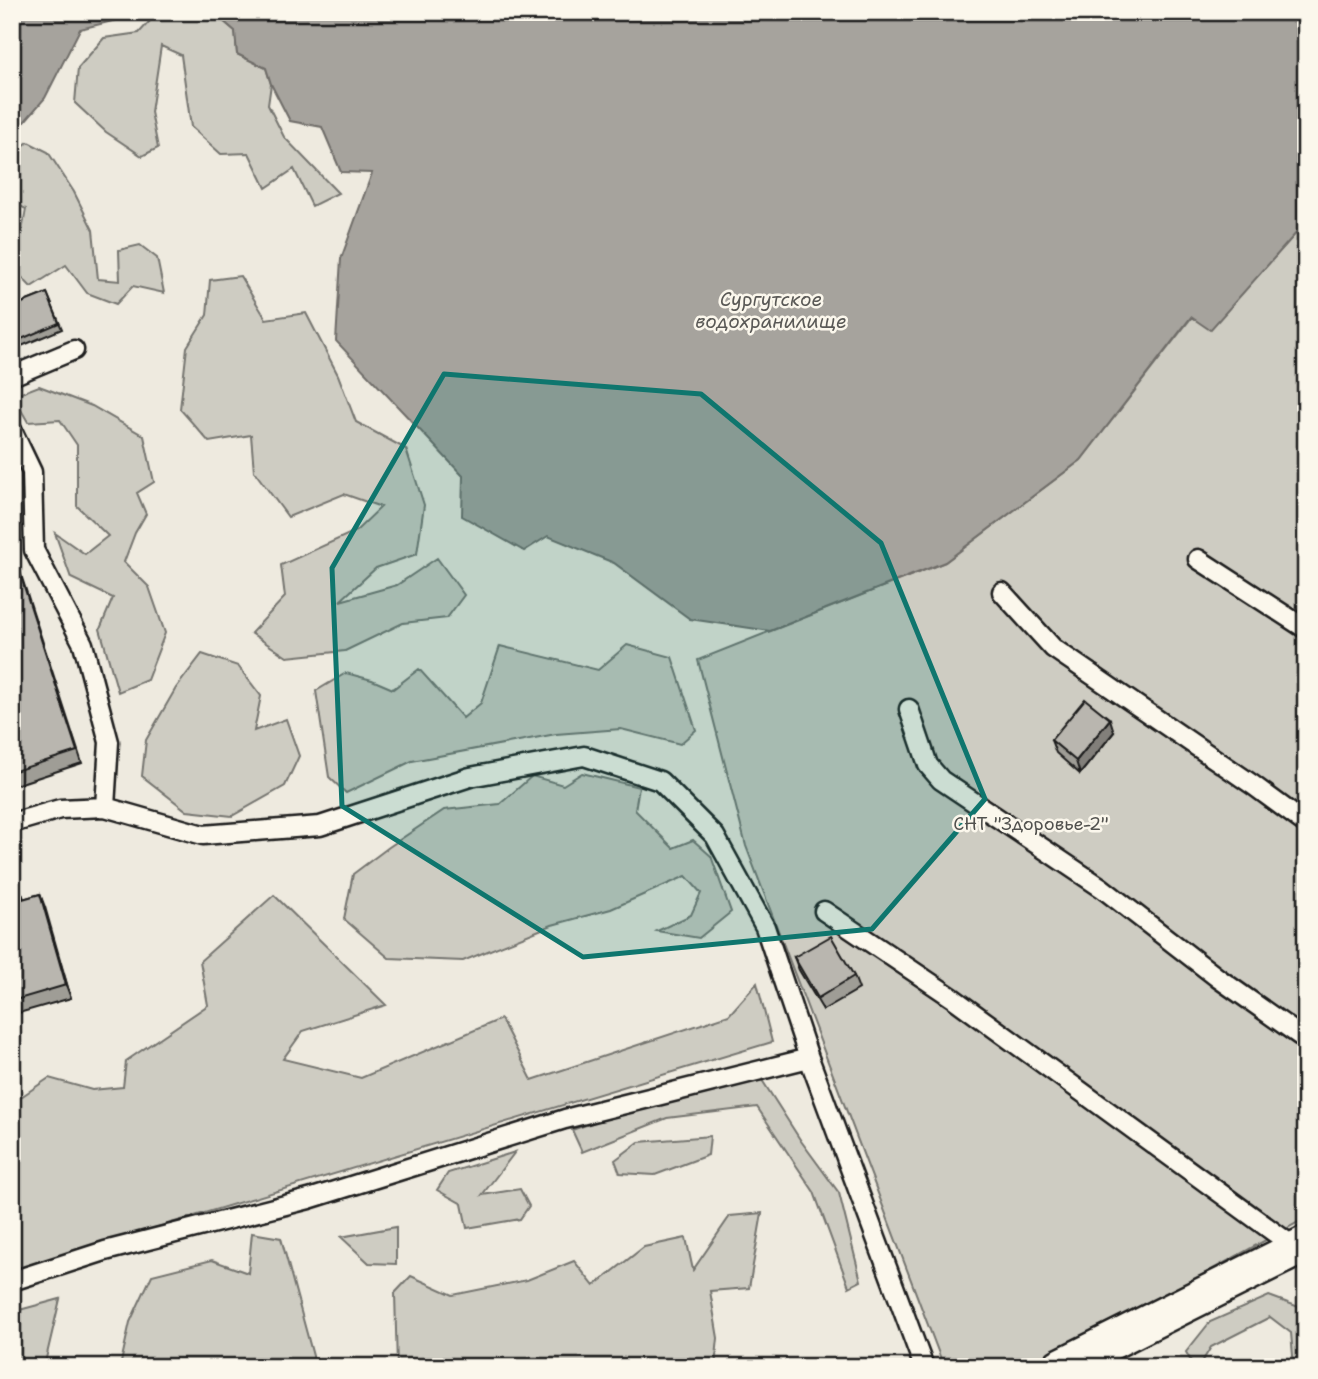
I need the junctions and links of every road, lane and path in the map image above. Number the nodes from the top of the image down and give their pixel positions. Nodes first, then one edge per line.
1 (74, 350) dead end
2 (12, 376) edge
3 (12, 430) edge
4 (1198, 559) dead end
5 (1002, 593) dead end
6 (1306, 629) edge
7 (909, 709) dead end
8 (105, 807) junction
9 (12, 823) edge
10 (1306, 824) edge
11 (824, 911) dead end
12 (1306, 1040) edge
13 (808, 1059) junction
14 (1301, 1246) edge
15 (12, 1281) edge
16 (924, 1367) edge
17 (1060, 1367) edge

1 - 2 lane
3 - 8 lane
4 - 6 lane
5 - 10 lane
7 - 12 lane
8 - 9 lane
8 - 13 lane
11 - 14 lane
13 - 15 lane
13 - 16 lane
14 - 17 street

